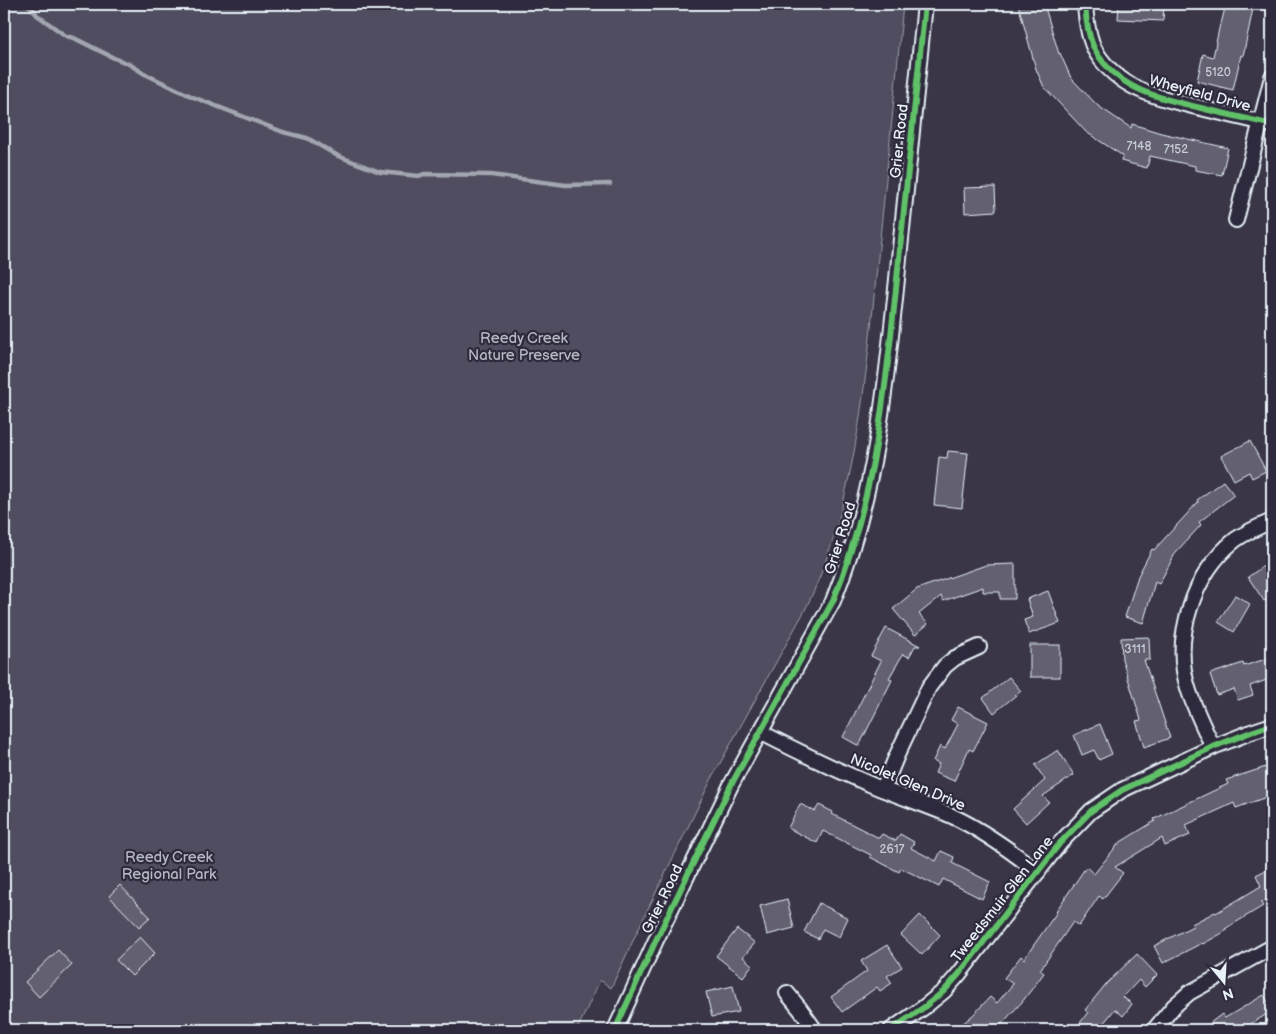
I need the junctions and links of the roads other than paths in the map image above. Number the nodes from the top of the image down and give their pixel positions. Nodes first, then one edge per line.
1 (926, 4) edge
2 (1085, 4) edge
3 (1272, 77) edge
4 (1267, 124) edge
5 (1236, 220) dead end
6 (1272, 521) edge
7 (979, 647) dead end
8 (1272, 725) edge
9 (760, 732) junction
10 (1213, 747) junction
11 (883, 790) junction
12 (1038, 872) junction
13 (1272, 947) edge
14 (787, 993) dead end
15 (614, 1030) edge
16 (815, 1030) edge
17 (890, 1030) edge
18 (1154, 1030) edge

1 - 9 street, Grier Road
2 - 4 street, Wheyfield Drive
3 - 4 street
4 - 5 street
6 - 10 street
7 - 11 street
8 - 10 street, Tweedsmuir Glen Lane
9 - 11 street, Nicolet Glen Drive
9 - 15 street, Grier Road
10 - 12 street, Tweedsmuir Glen Lane
11 - 12 street, Nicolet Glen Drive
12 - 17 street, Tweedsmuir Glen Lane
13 - 18 street
14 - 16 street

